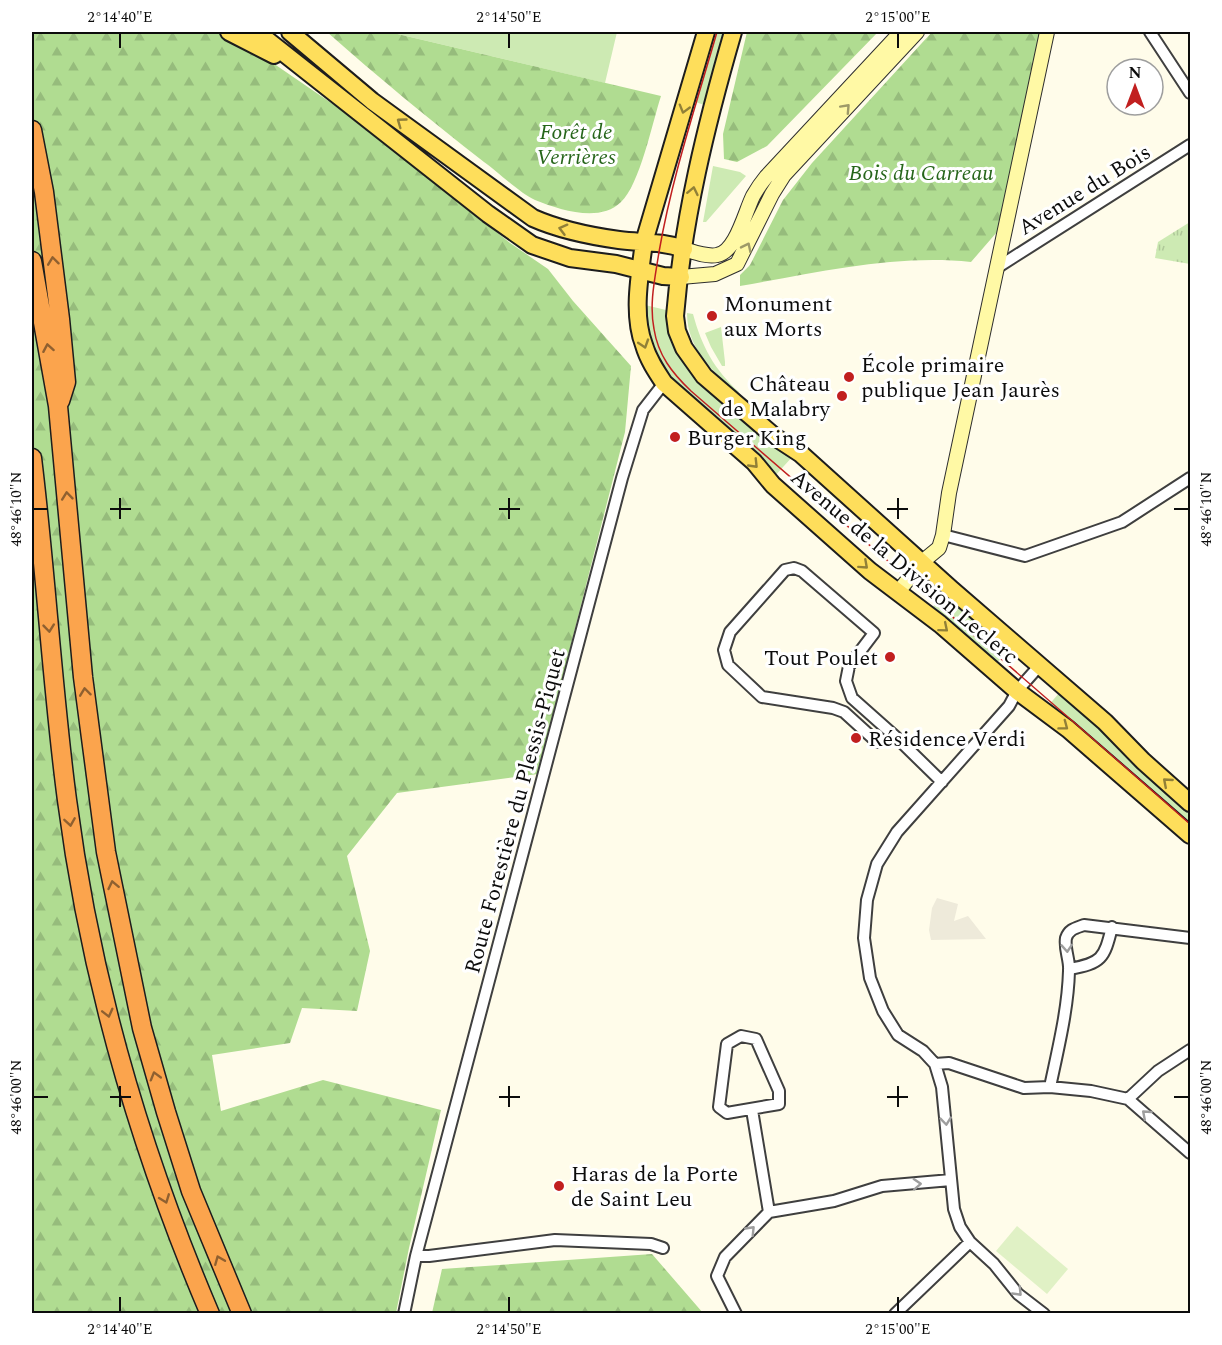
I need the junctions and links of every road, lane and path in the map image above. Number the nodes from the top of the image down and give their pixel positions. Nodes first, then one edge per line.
1 (229, 32) edge
2 (257, 32) edge
3 (290, 32) edge
4 (706, 32) edge
5 (733, 32) edge
6 (901, 32) edge
7 (916, 32) edge
8 (1047, 32) edge
9 (1150, 32) edge
10 (323, 85) junction
11 (1191, 93) edge
12 (32, 130) edge
13 (1191, 145) edge
14 (644, 242) junction
15 (684, 249) junction
16 (32, 261) edge
17 (998, 267) junction
18 (640, 271) junction
19 (681, 277) junction
20 (664, 383) junction
21 (58, 406) junction
22 (32, 458) edge
23 (1190, 480) edge
24 (943, 535) junction
25 (922, 562) junction
26 (898, 592) junction
27 (1040, 664) junction
28 (1017, 691) junction
29 (897, 738) junction
30 (942, 782) junction
31 (1191, 803) edge
32 (1191, 835) edge
33 (1112, 927) junction
34 (1191, 938) edge
35 (1069, 969) junction
36 (1191, 1050) edge
37 (935, 1064) junction
38 (1050, 1087) junction
39 (1128, 1099) junction
40 (752, 1110) junction
41 (1191, 1153) edge
42 (951, 1180) junction
43 (769, 1212) junction
44 (970, 1242) junction
45 (663, 1248) dead end
46 (416, 1256) junction
47 (210, 1314) edge
48 (242, 1314) edge
49 (404, 1314) edge
50 (736, 1314) edge
51 (895, 1314) edge
52 (1044, 1314) edge

1 - 10 main road
2 - 10 main road
14 -> 3 main road
4 -> 14 main road, Avenue de la Division Leclerc
15 -> 5 main road, Avenue de la Division Leclerc
6 - 15 main road
19 -> 7 main road
8 - 17 main road
9 - 11 street
10 - 18 main road
21 -> 12 highway
13 - 17 street, Avenue du Bois
14 - 15 main road
14 - 18 main road, Avenue de la Division Leclerc
15 - 19 main road, Avenue de la Division Leclerc
21 -> 16 highway
17 - 24 main road
18 - 19 main road
18 -> 20 main road, Avenue de la Division Leclerc
19 - 25 main road, Avenue de la Division Leclerc
20 -> 26 main road, Avenue de la Division Leclerc
20 - 46 street, Route Forestière du Plessis-Piquet
48 -> 21 highway
22 -> 47 highway
23 - 24 street
24 - 25 main road
25 - 26 main road
25 - 27 main road, Avenue de la Division Leclerc
26 -> 28 main road, Avenue de la Division Leclerc
27 - 28 street
31 -> 27 main road, Avenue de la Division Leclerc
28 - 30 street
28 -> 32 main road, Avenue de la Division Leclerc
29 - 29 street
29 - 30 street
30 - 37 street
33 - 34 street
33 - 35 street
33 -> 35 street
35 - 38 street
36 - 39 street
37 - 38 street
37 -> 42 street
38 - 39 street
41 -> 39 street
40 - 40 street
40 - 43 street
43 -> 42 street
42 - 44 street
50 -> 43 street
44 - 51 street
44 -> 52 street
45 - 46 street
46 - 49 street, Route Forestière du Plessis-Piquet

